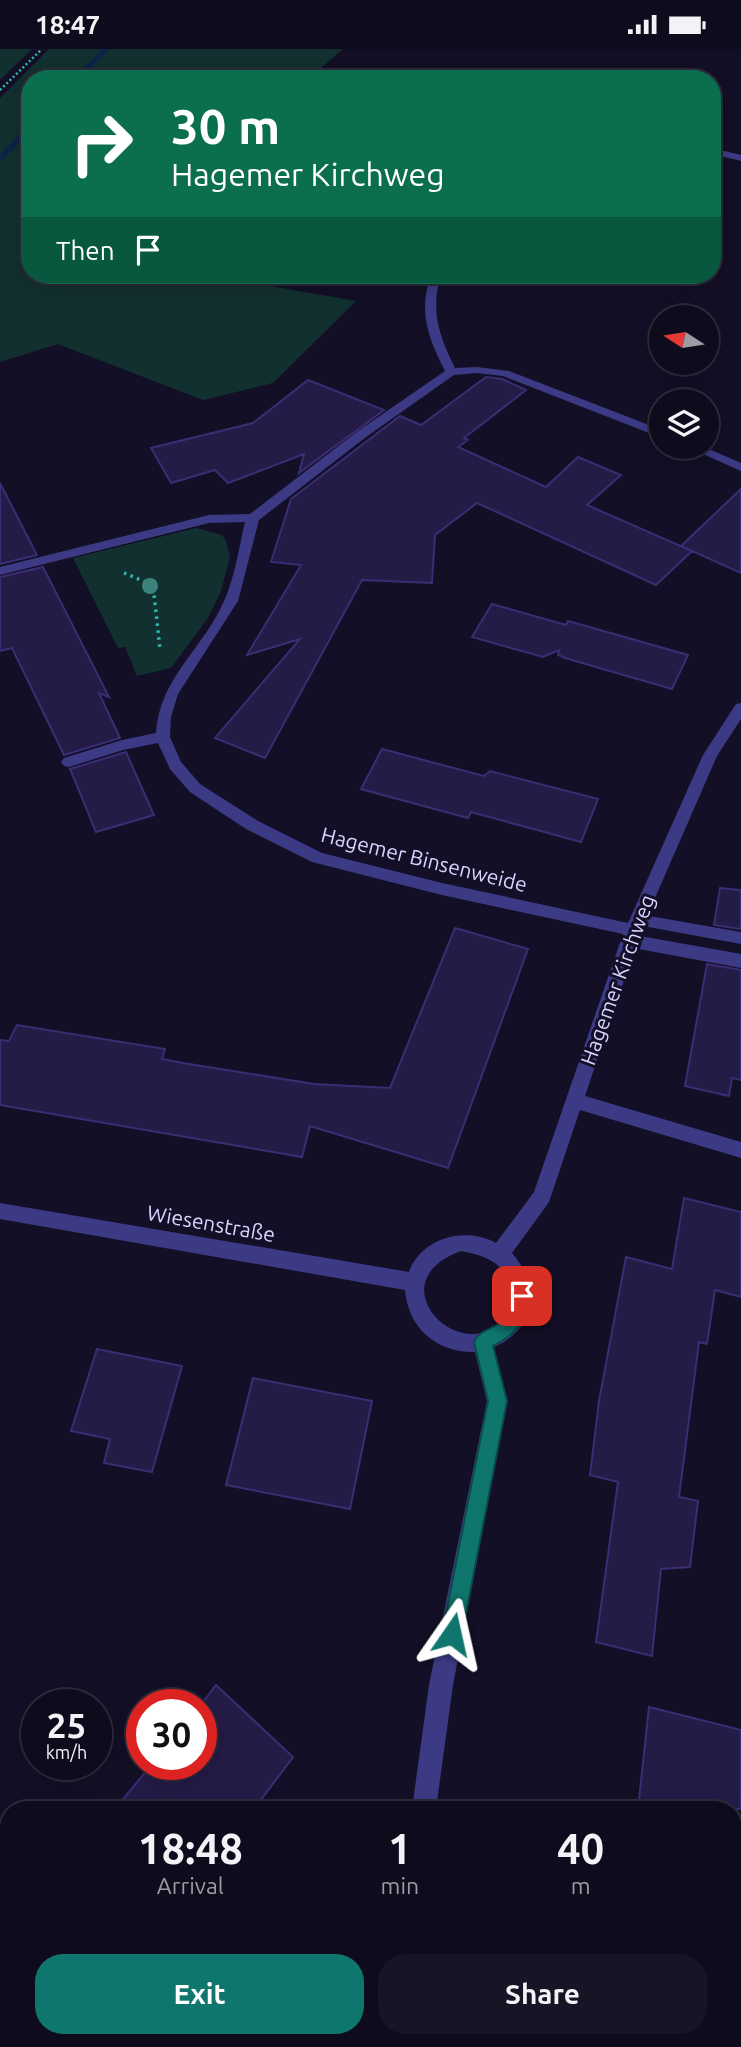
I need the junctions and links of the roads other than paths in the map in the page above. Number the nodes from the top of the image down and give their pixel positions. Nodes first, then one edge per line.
1 (721, 153) edge
2 (741, 157) edge
3 (433, 284) edge
4 (451, 372) junction
5 (649, 429) edge
6 (719, 458) edge
7 (741, 467) edge
8 (253, 518) junction
9 (0, 571) edge
10 (741, 708) edge
11 (163, 737) junction
12 (69, 762) dead end
13 (634, 931) junction
14 (741, 938) edge
15 (741, 961) edge
16 (573, 1100) junction
17 (741, 1150) edge
18 (0, 1211) edge
19 (500, 1252) junction
20 (414, 1282) junction
21 (483, 1342) junction
22 (425, 1801) edge

1 - 2 street
3 - 4 street
4 - 5 street
4 - 8 street
6 - 7 street
8 - 9 street
8 - 11 street
10 - 13 street, Hagemer Kirchweg
11 - 12 street
11 - 13 street, Hagemer Binsenweide
13 - 14 street
13 - 15 street
13 - 16 street, Hagemer Kirchweg
16 - 17 street
16 - 19 street, Hagemer Kirchweg
18 - 20 street, Wiesenstraße
19 - 20 street
19 - 21 street
20 - 21 street
21 - 22 street

